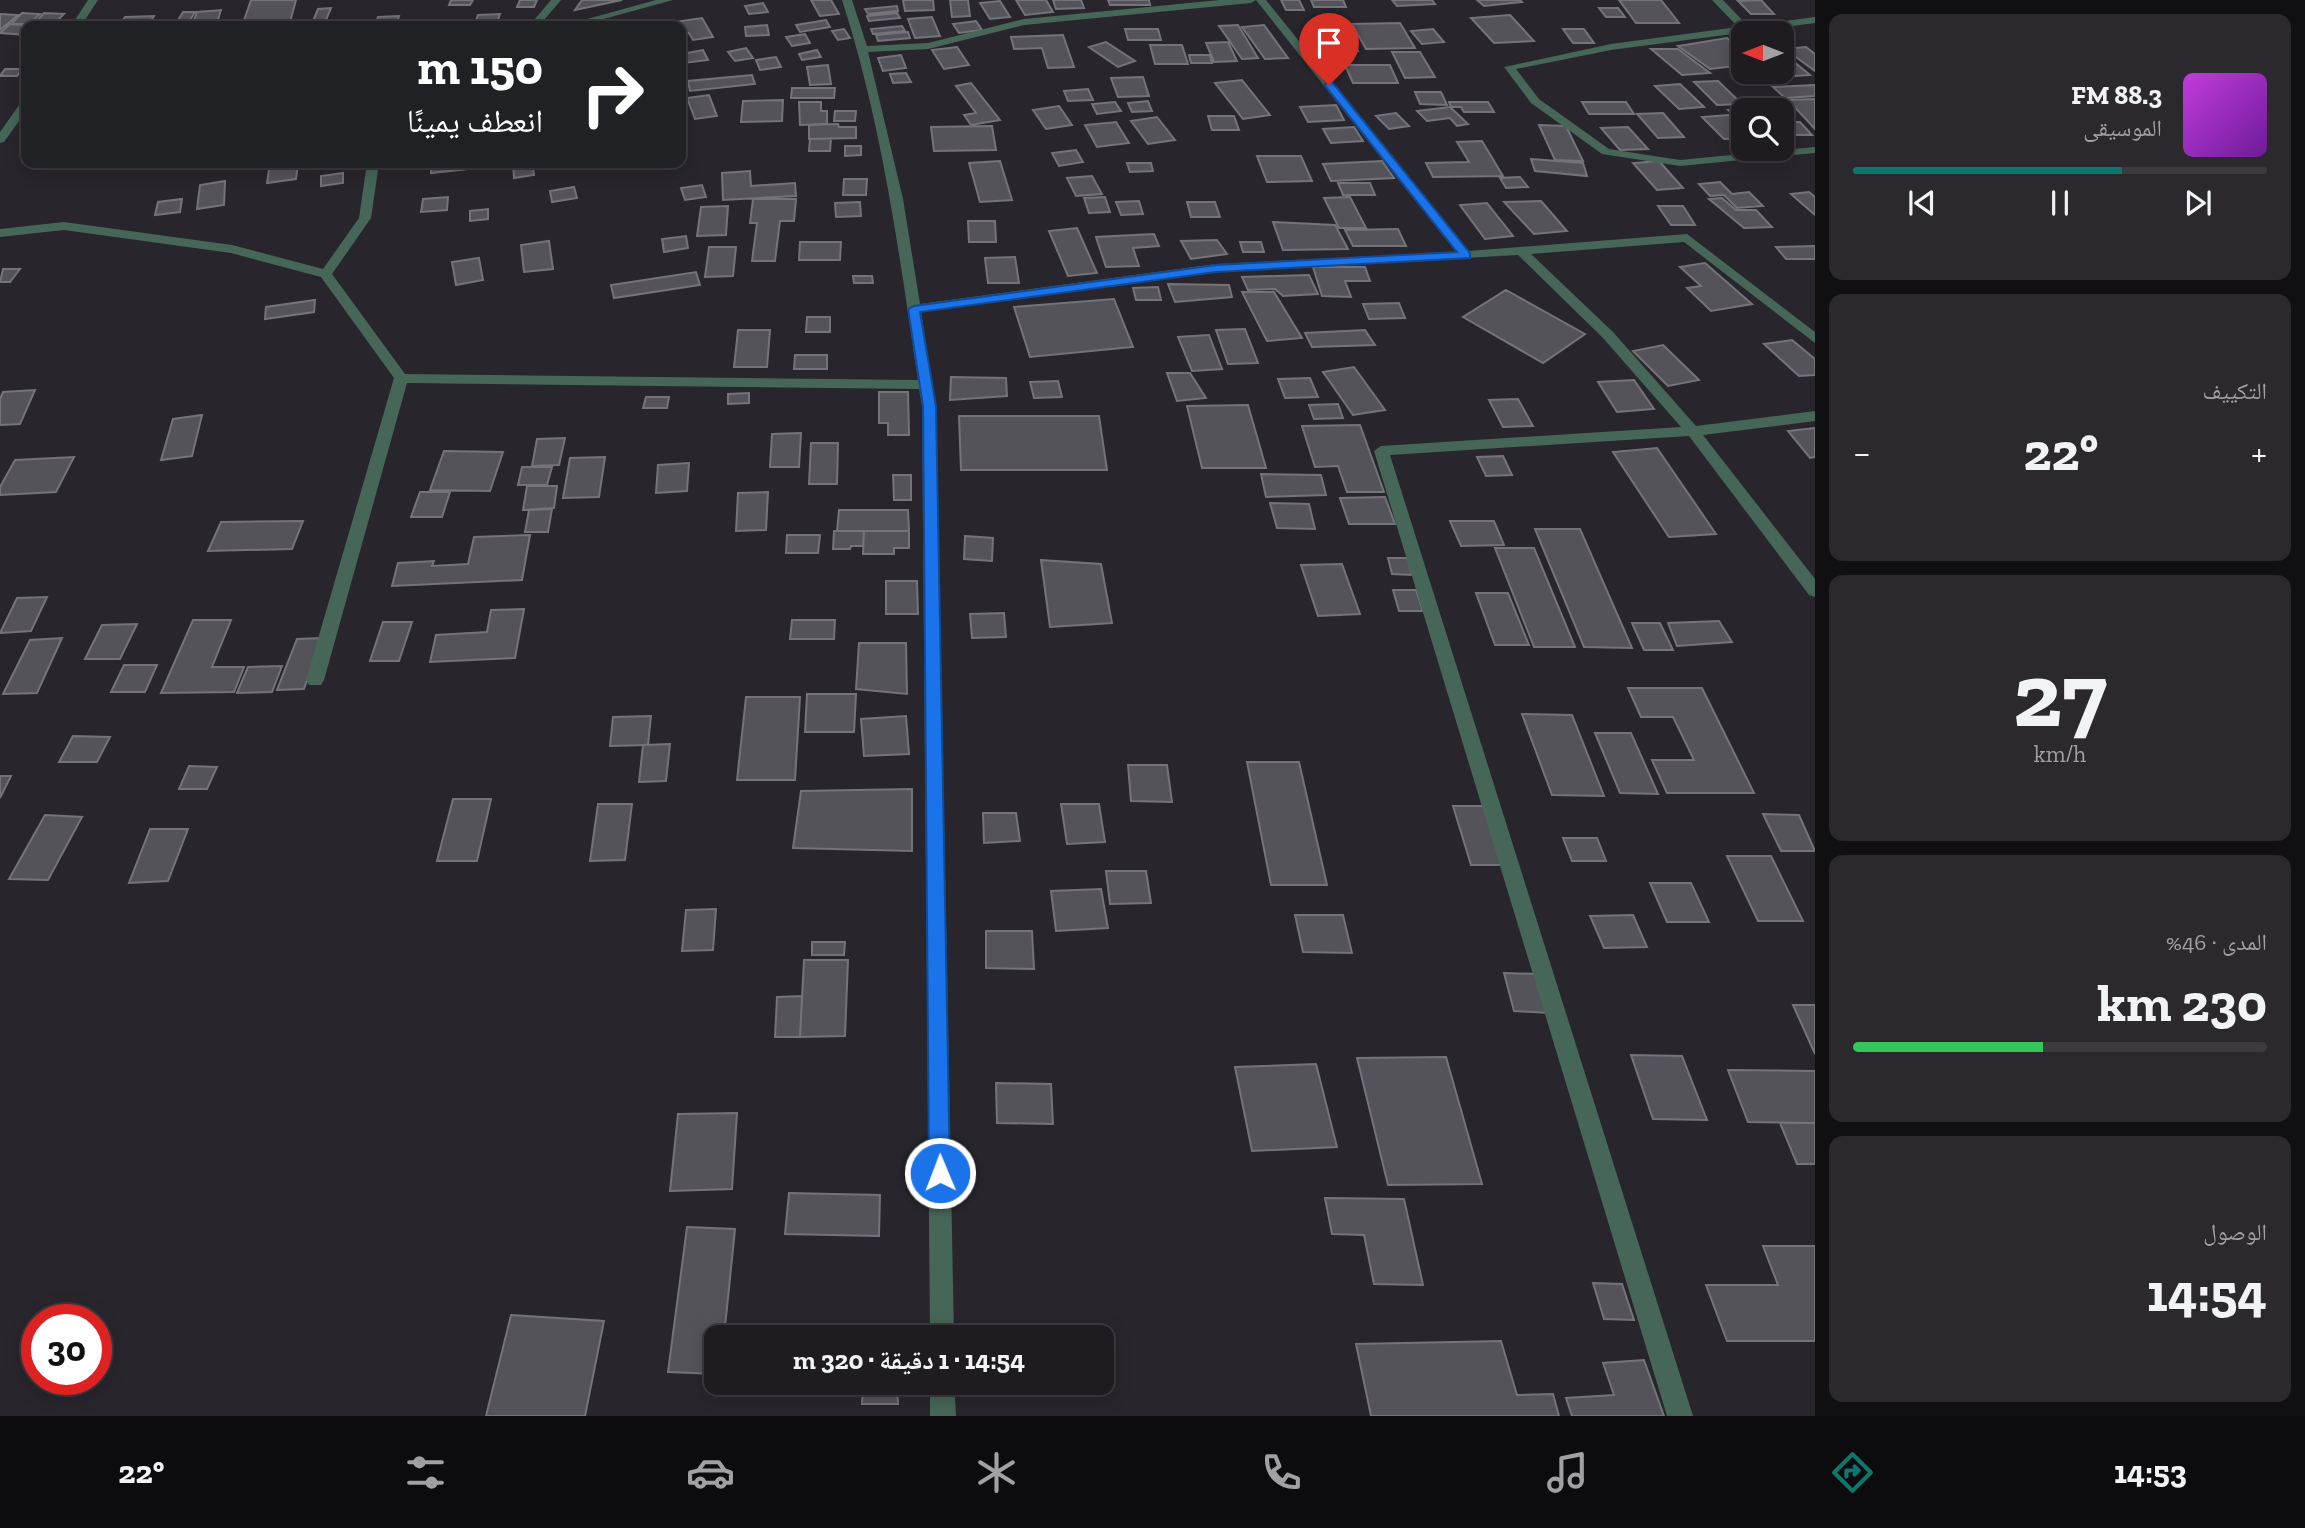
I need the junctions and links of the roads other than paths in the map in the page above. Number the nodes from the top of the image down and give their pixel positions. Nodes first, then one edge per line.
1 (93, 0) edge
2 (556, 0) edge
3 (668, 0) edge
4 (847, 0) edge
5 (1251, 0) edge
6 (1261, 0) edge
7 (1717, 0) edge
8 (1189, 3) edge
9 (1815, 20) edge
10 (79, 21) edge
11 (538, 21) edge
12 (586, 21) edge
13 (1738, 21) edge
14 (1794, 22) edge
15 (1731, 29) edge
16 (863, 49) junction
17 (21, 112) edge
18 (8, 136) edge
19 (1815, 149) edge
20 (372, 168) edge
21 (0, 233) edge
22 (1521, 251) junction
23 (1465, 255) junction
24 (326, 274) junction
25 (914, 309) junction
26 (1815, 339) edge
27 (401, 378) junction
28 (926, 385) junction
29 (1815, 416) edge
30 (1693, 431) junction
31 (1815, 591) edge
32 (315, 680) dead end
33 (942, 1325) edge
34 (942, 1395) edge
35 (943, 1416) edge
36 (1680, 1416) edge

1 - 10 street
2 - 11 street
3 - 12 street
4 - 16 street
5 - 8 street
6 - 23 street
7 - 13 street
8 - 16 street
9 - 14 street
15 - 19 street
16 - 25 street
17 - 18 street
20 - 24 street
21 - 24 street
22 - 23 street
22 - 26 street
22 - 30 street
23 - 25 street
24 - 27 street
25 - 28 street
27 - 28 street
27 - 32 street
28 - 33 street
29 - 30 street
30 - 31 street
30 - 36 street
34 - 35 street

